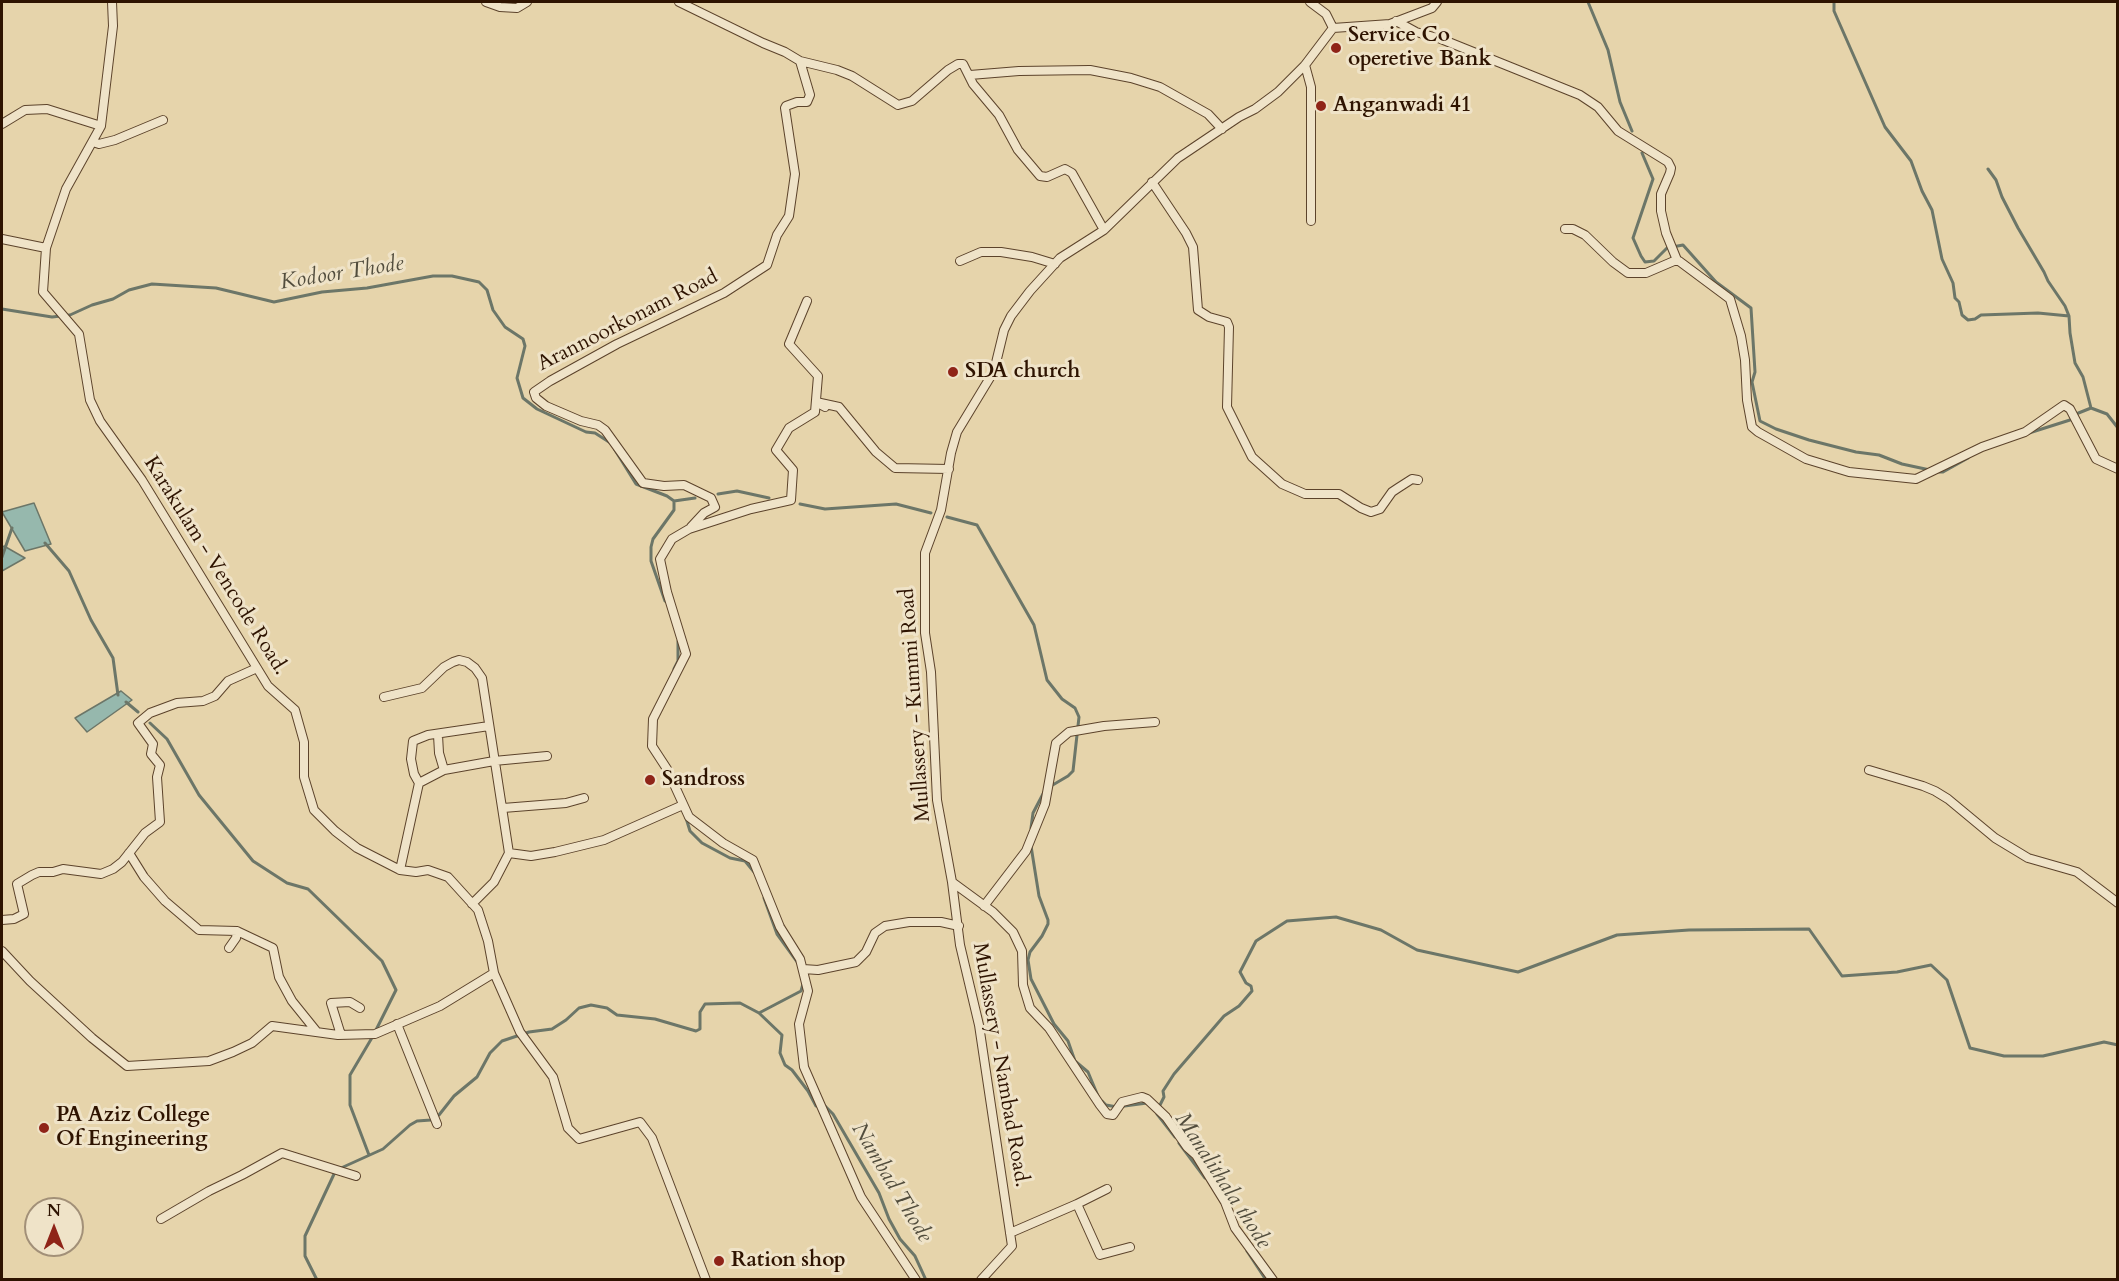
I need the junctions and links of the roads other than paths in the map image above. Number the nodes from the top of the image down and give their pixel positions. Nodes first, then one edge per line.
1 (112, 2) edge
2 (486, 2) edge
3 (527, 2) edge
4 (679, 2) edge
5 (1310, 2) edge
6 (1437, 2) edge
7 (1396, 21) junction
8 (1333, 28) junction
9 (800, 61) junction
10 (1305, 64) junction
11 (970, 75) junction
12 (163, 120) dead end
13 (2, 124) edge
14 (101, 126) junction
15 (1222, 129) junction
16 (93, 142) junction
17 (1152, 182) junction
18 (1311, 221) dead end
19 (1565, 229) dead end
20 (1104, 230) junction
21 (2, 239) edge
22 (46, 248) junction
23 (960, 261) dead end
24 (1679, 262) junction
25 (1055, 264) junction
26 (807, 301) dead end
27 (816, 402) junction
28 (825, 407) dead end
29 (949, 469) junction
30 (2118, 469) edge
31 (1418, 480) dead end
32 (689, 529) junction
33 (257, 668) junction
34 (384, 697) dead end
35 (1155, 722) dead end
36 (489, 726) junction
37 (438, 735) junction
38 (547, 756) dead end
39 (494, 760) junction
40 (444, 770) junction
41 (1869, 770) dead end
42 (419, 783) junction
43 (584, 798) dead end
44 (683, 805) junction
45 (504, 808) junction
46 (129, 853) junction
47 (509, 853) junction
48 (400, 870) junction
49 (952, 882) junction
50 (2118, 903) edge
51 (472, 904) junction
52 (984, 906) junction
53 (2, 920) edge
54 (959, 926) junction
55 (237, 931) junction
56 (229, 948) dead end
57 (2, 951) edge
58 (803, 969) junction
59 (494, 973) junction
60 (360, 1008) dead end
61 (397, 1024) junction
62 (317, 1032) junction
63 (341, 1035) junction
64 (437, 1124) dead end
65 (356, 1176) dead end
66 (1107, 1189) dead end
67 (1077, 1204) junction
68 (161, 1219) dead end
69 (1010, 1233) junction
70 (1130, 1247) dead end
71 (706, 1280) edge
72 (916, 1280) edge
73 (981, 1280) edge
74 (1273, 1280) edge

1 - 14 street, Karakulam - Vencode Road.
2 - 3 street
4 - 9 street
5 - 8 street
6 - 7 street
7 - 8 street
7 - 24 street
8 - 10 street, Mullassery - Kummi Road
9 - 11 street
9 - 32 street, Arannoorkonam Road
10 - 15 street, Mullassery - Kummi Road
10 - 18 street
11 - 15 street
11 - 20 street
12 - 16 street
13 - 14 street
14 - 16 street, Karakulam - Vencode Road.
15 - 17 street, Mullassery - Kummi Road
16 - 22 street, Karakulam - Vencode Road.
17 - 20 street, Mullassery - Kummi Road
17 - 31 street
19 - 24 street
20 - 25 street, Mullassery - Kummi Road
21 - 22 street
22 - 33 street, Karakulam - Vencode Road.
23 - 25 street
24 - 30 street
25 - 29 street, Mullassery - Kummi Road
26 - 27 street
27 - 28 street
27 - 29 street
27 - 32 street, Arannoorkonam Road
29 - 49 street, Mullassery - Kummi Road
32 - 44 street, Arannoorkonam Road
33 - 46 street
33 - 48 street, Karakulam - Vencode Road.
34 - 36 street
35 - 52 street
36 - 37 street
36 - 39 street
37 - 40 street
37 - 42 street
38 - 39 street
39 - 40 street
39 - 45 street
40 - 42 street
41 - 50 street
42 - 48 street
43 - 45 street
44 - 47 street
44 - 58 street, Arannoorkonam Road
45 - 47 street
46 - 53 street
46 - 55 street
47 - 51 street
48 - 51 street, Karakulam - Vencode Road.
49 - 52 street
49 - 54 street, Mullassery - Nambad Road.
51 - 59 street, Karakulam - Vencode Road.
52 - 74 street
54 - 58 street
54 - 69 street, Mullassery - Nambad Road.
55 - 56 street
55 - 62 street
57 - 62 street
58 - 72 street, Arannoorkonam Road
59 - 61 street
59 - 71 street, Karakulam - Vencode Road.
60 - 63 street
61 - 63 street
61 - 64 street
62 - 63 street
65 - 68 street
66 - 67 street
67 - 69 street
67 - 70 street
69 - 73 street, Mullassery - Nambad Road.

